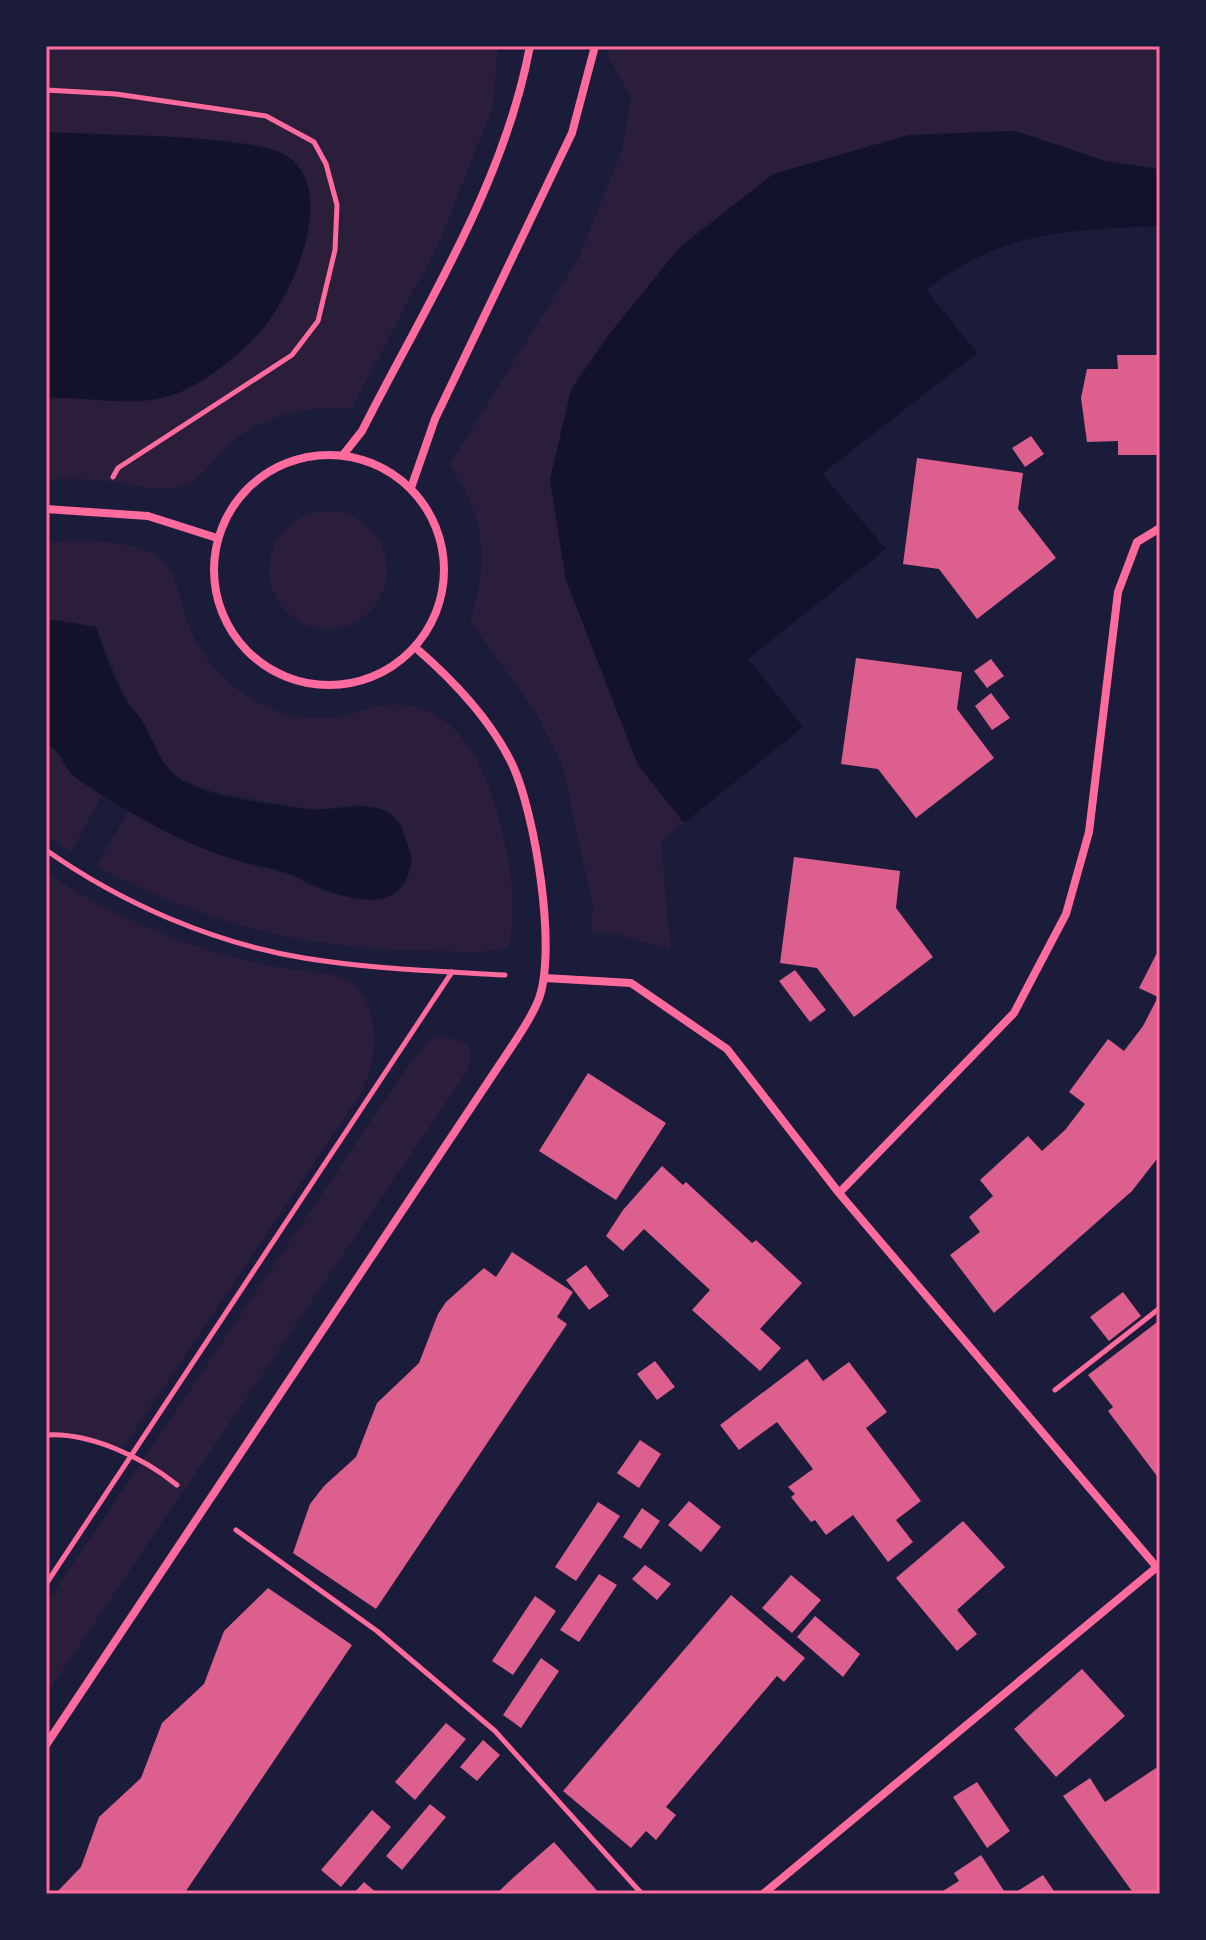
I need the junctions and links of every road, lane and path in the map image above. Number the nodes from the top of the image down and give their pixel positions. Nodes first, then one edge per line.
1 (530, 46) edge
2 (595, 46) edge
3 (46, 90) edge
4 (343, 455) junction
5 (411, 488) junction
6 (46, 509) edge
7 (95, 510) junction
8 (1160, 528) edge
9 (217, 538) junction
10 (416, 648) junction
11 (46, 850) edge
12 (452, 972) junction
13 (545, 978) junction
14 (839, 1193) junction
15 (1160, 1308) edge
16 (1026, 1412) junction
17 (46, 1435) edge
18 (131, 1458) junction
19 (205, 1507) junction
20 (1159, 1569) edge
21 (46, 1584) edge
22 (46, 1745) edge
23 (642, 1894) edge
24 (763, 1894) edge

1 - 4 street
2 - 5 street
3 - 7 path
4 - 5 street
4 - 9 street
5 - 10 street
6 - 7 street
7 - 9 street
8 - 14 street
9 - 10 street
10 - 13 street
11 - 12 path
12 - 13 path
12 - 18 path
13 - 14 street
13 - 19 street
14 - 16 street
15 - 16 path
16 - 20 street
17 - 18 path
18 - 19 path
18 - 21 path
19 - 22 street
19 - 23 path
20 - 24 street

